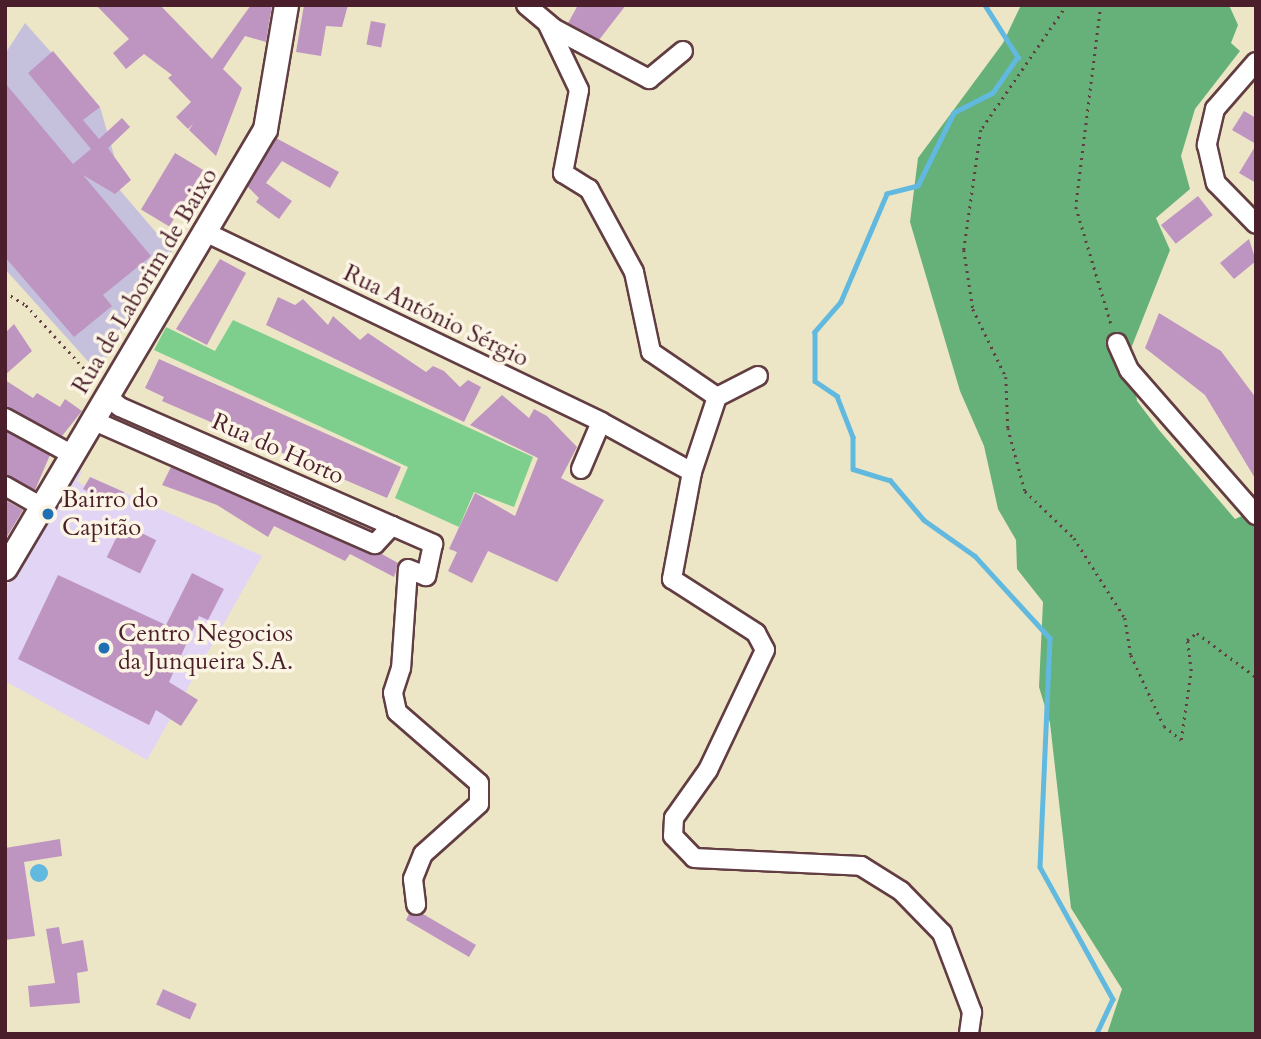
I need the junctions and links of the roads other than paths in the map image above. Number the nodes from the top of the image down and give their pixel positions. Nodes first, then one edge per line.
1 (286, 5) edge
2 (526, 5) edge
3 (548, 25) junction
4 (682, 51) dead end
5 (1256, 62) edge
6 (1256, 224) edge
7 (203, 231) junction
8 (1117, 343) road end
9 (758, 376) dead end
10 (106, 395) junction
11 (716, 397) junction
12 (5, 418) edge
13 (92, 420) junction
14 (601, 422) junction
15 (73, 455) junction
16 (581, 469) dead end
17 (692, 472) junction
18 (5, 485) edge
19 (42, 507) junction
20 (1256, 515) edge
21 (392, 526) junction
22 (7, 560) edge
23 (416, 905) dead end
24 (969, 1034) edge

1 - 7 main road, Rua de Laborim de Baixo
2 - 3 street
3 - 4 street
3 - 11 street
5 - 6 street
7 - 10 main road, Rua de Laborim de Baixo
7 - 14 street, Rua António Sérgio
8 - 20 street
9 - 11 street
10 - 13 main road, Rua de Laborim de Baixo
10 - 21 street, Rua do Horto
11 - 17 street
12 - 15 street
13 - 15 main road, Rua de Laborim de Baixo
13 - 21 street
14 - 16 street
14 - 17 street, Rua António Sérgio
15 - 19 main road, Rua de Laborim de Baixo
17 - 24 street
18 - 19 street
19 - 22 main road, Rua de Laborim de Baixo
21 - 23 street, Rua do Horto

